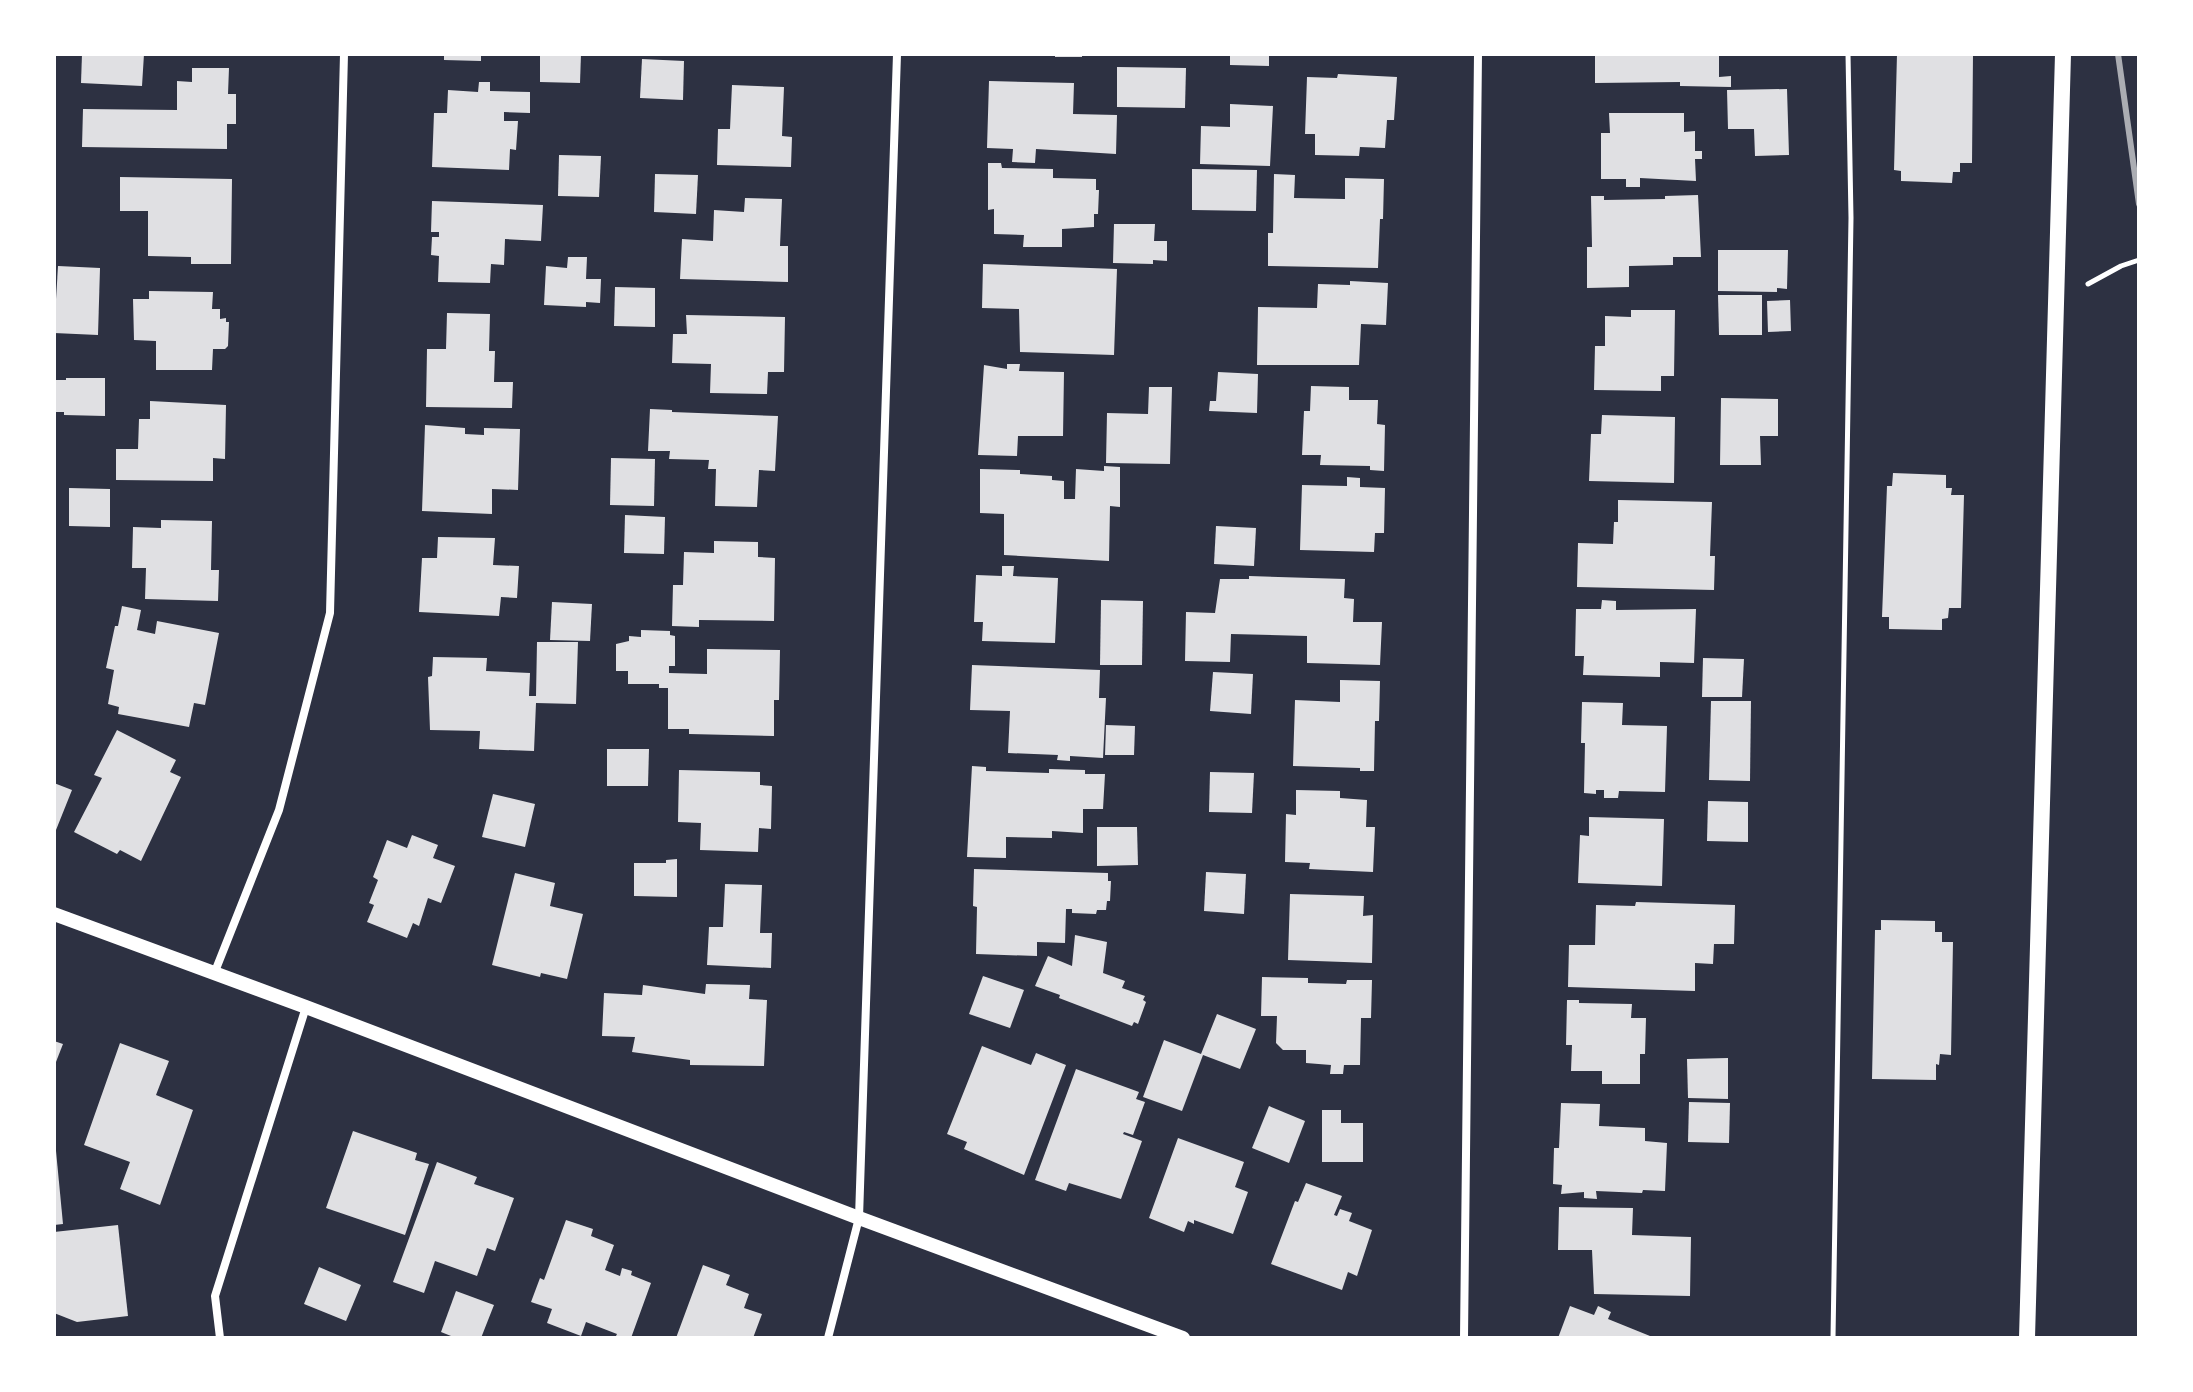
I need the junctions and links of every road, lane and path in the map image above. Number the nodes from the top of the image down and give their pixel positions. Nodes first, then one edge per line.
1 (344, 54) edge
2 (897, 54) edge
3 (1478, 54) edge
4 (1848, 54) edge
5 (2063, 54) edge
6 (2139, 260) edge
7 (2056, 301) junction
8 (54, 914) edge
9 (213, 975) junction
10 (306, 1007) junction
11 (859, 1218) junction
12 (220, 1338) edge
13 (828, 1338) edge
14 (1183, 1338) edge
15 (1464, 1338) edge
16 (1833, 1338) edge
17 (2027, 1338) edge

1 - 9 street
2 - 11 street
3 - 15 street
4 - 16 path
5 - 7 main road
6 - 7 path
7 - 17 main road
8 - 9 street
9 - 10 street
10 - 11 street
10 - 12 street
11 - 13 street
11 - 14 street

